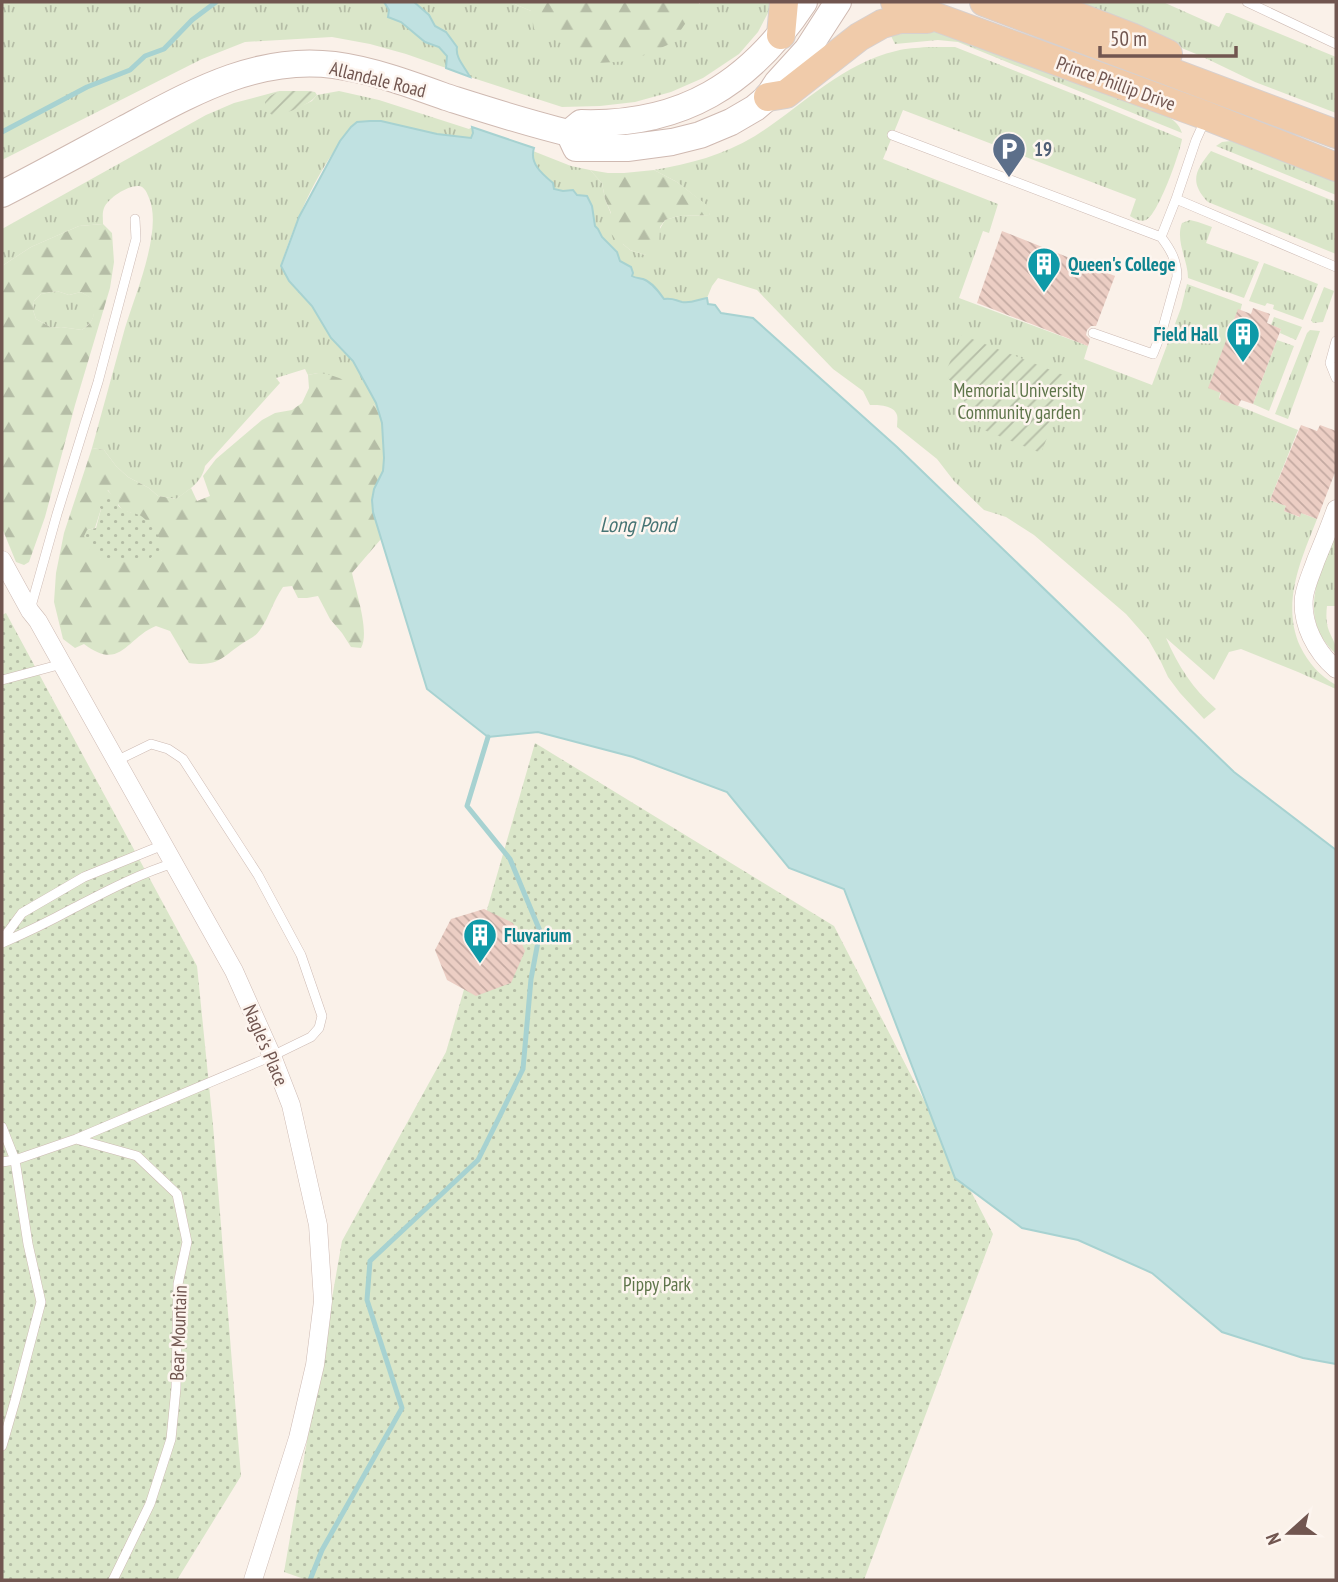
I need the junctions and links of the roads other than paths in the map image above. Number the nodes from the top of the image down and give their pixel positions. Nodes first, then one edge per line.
1 (784, 2) edge
2 (804, 2) edge
3 (838, 2) edge
4 (895, 2) edge
5 (984, 2) edge
6 (1040, 2) edge
7 (1247, 2) edge
8 (940, 19) junction
9 (781, 35) junction
10 (1336, 44) edge
11 (768, 97) junction
12 (1211, 103) junction
13 (569, 133) junction
14 (1336, 134) edge
15 (892, 135) dead end
16 (1336, 167) edge
17 (2, 194) edge
18 (1175, 199) junction
19 (135, 219) dead end
20 (1161, 237) junction
21 (1336, 267) edge
22 (1093, 333) dead end
23 (1336, 341) edge
24 (1336, 378) edge
25 (1336, 509) edge
26 (1332, 531) edge
27 (2, 559) edge
28 (30, 611) junction
29 (62, 664) junction
30 (1336, 669) edge
31 (2, 680) edge
32 (116, 761) junction
33 (163, 845) junction
34 (174, 863) junction
35 (2, 942) edge
36 (272, 1056) junction
37 (2, 1127) edge
38 (76, 1139) junction
39 (15, 1160) junction
40 (2, 1161) edge
41 (2, 1446) edge
42 (113, 1580) edge
43 (253, 1580) edge

1 - 9 main road
2 - 9 main road
3 - 11 main road, Allandale Road
4 - 8 main road, Prince Phillip Drive
5 - 12 main road, Prince Phillip Drive
6 - 12 main road
7 - 10 lane
8 - 11 main road
8 - 12 main road, Prince Phillip Drive
9 - 13 main road
11 - 13 main road, Allandale Road
12 - 14 main road, Prince Phillip Drive
12 - 16 main road, Prince Phillip Drive
12 - 18 lane
13 - 17 main road, Allandale Road
15 - 20 lane
18 - 20 lane
18 - 21 lane
19 - 28 lane
20 - 22 lane
23 - 24 lane
25 - 26 street
26 - 30 street
27 - 28 street, Nagle's Place
28 - 29 street, Nagle's Place
29 - 31 lane
29 - 32 street, Nagle's Place
32 - 33 street, Nagle's Place
32 - 36 lane
33 - 34 street, Nagle's Place
33 - 35 lane
34 - 35 lane
34 - 36 street, Nagle's Place
36 - 38 lane
36 - 43 street, Nagle's Place
37 - 39 lane
38 - 39 lane
38 - 42 lane, Bear Mountain
39 - 40 lane
39 - 41 lane

